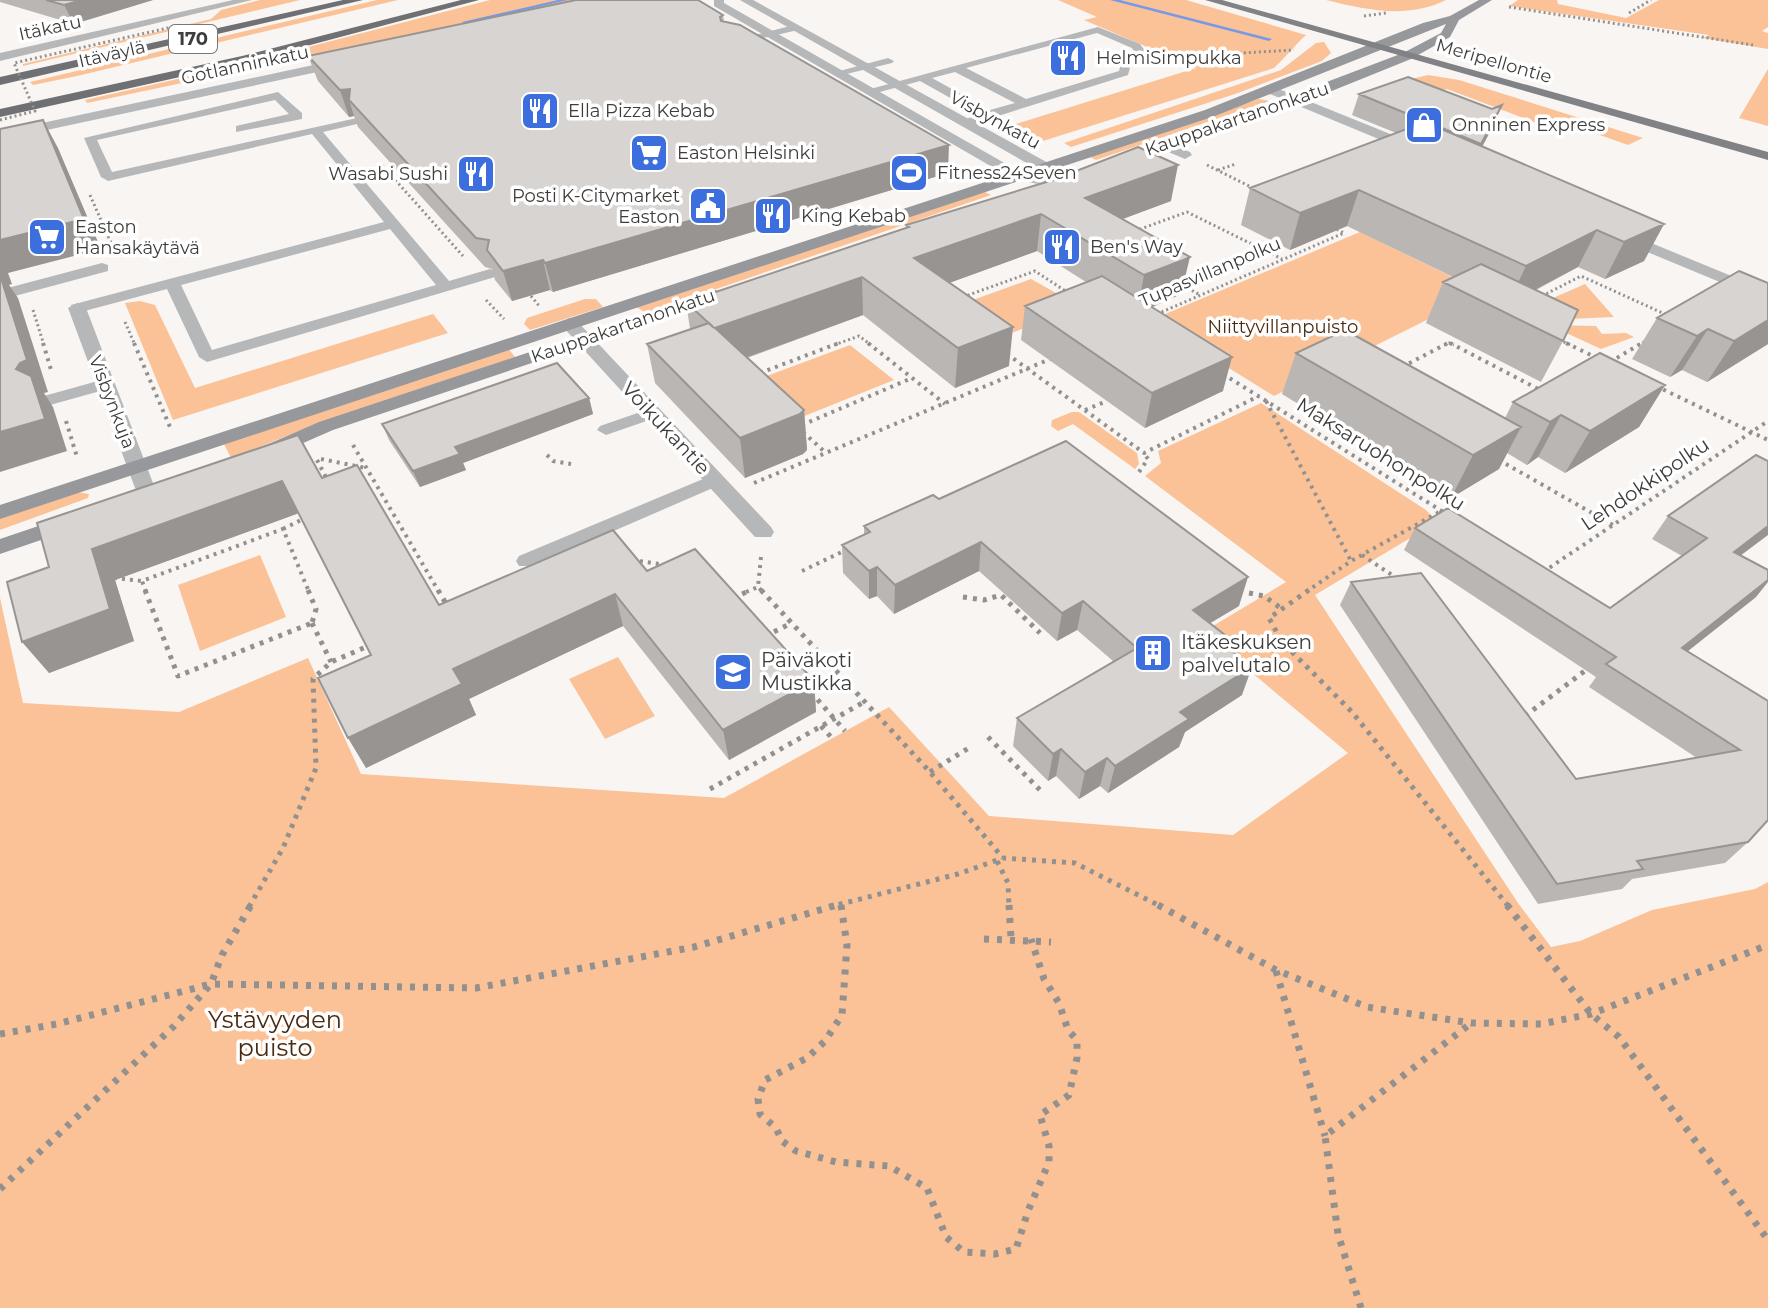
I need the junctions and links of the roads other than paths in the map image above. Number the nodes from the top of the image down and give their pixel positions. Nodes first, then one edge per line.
1 (247, 0) edge
2 (315, 0) edge
3 (358, 0) edge
4 (474, 0) edge
5 (719, 0) edge
6 (745, 0) edge
7 (1210, 0) edge
8 (1487, 0) edge
9 (1454, 18) junction
10 (1375, 30) dead end
11 (799, 31) junction
12 (774, 37) junction
13 (1400, 37) junction
14 (730, 43) edge
15 (1428, 45) junction
16 (1377, 47) junction
17 (743, 50) edge
18 (1453, 52) dead end
19 (1407, 56) junction
20 (0, 57) edge
21 (364, 58) edge
22 (888, 61) dead end
23 (863, 67) junction
24 (957, 68) junction
25 (838, 73) junction
26 (922, 77) junction
27 (0, 78) edge
28 (894, 85) junction
29 (227, 88) junction
30 (1269, 89) junction
31 (869, 91) junction
32 (1297, 100) junction
33 (239, 104) junction
34 (1026, 104) junction
35 (0, 113) edge
36 (990, 115) junction
37 (353, 121) edge
38 (962, 123) junction
39 (240, 129) junction
40 (315, 130) junction
41 (0, 136) edge
42 (250, 144) junction
43 (1157, 147) joint
44 (1185, 155) road end
45 (1768, 156) edge
46 (1436, 158) edge
47 (1045, 167) junction
48 (1018, 176) junction
49 (1060, 180) junction
50 (1019, 194) edge
51 (393, 224) junction
52 (1605, 229) edge
53 (908, 230) edge
54 (102, 268) dead end
55 (490, 274) edge
56 (765, 278) edge
57 (172, 283) junction
58 (445, 286) junction
59 (735, 288) edge
60 (0, 295) edge
61 (1768, 297) edge
62 (77, 308) joint
63 (569, 323) junction
64 (583, 340) junction
65 (105, 384) junction
66 (50, 400) dead end
67 (652, 413) junction
68 (606, 430) dead end
69 (256, 457) edge
70 (137, 466) junction
71 (174, 487) edge
72 (721, 487) junction
73 (140, 498) joint
74 (0, 512) edge
75 (89, 516) edge
76 (763, 532) road end
77 (0, 547) edge
78 (526, 561) dead end

1 - 20 street, Itäkatu
2 - 27 highway
3 - 27 highway, Itäväylä / 170
4 - 35 highway
5 - 12 street, Visbynkatu
6 - 11 street, Visbynkatu
7 - 16 main road, Meripellontie
8 - 9 main road
9 - 13 main road, Kauppakartanonkatu
9 - 15 main road, Kauppakartanonkatu
10 - 13 main road, Meripellontie
11 - 12 lane
11 - 23 street, Visbynkatu
12 - 14 lane
12 - 17 lane
12 - 25 street, Visbynkatu
13 - 15 main road, Meripellontie
13 - 16 main road, Kauppakartanonkatu
15 - 18 main road, Meripellontie
15 - 19 main road, Kauppakartanonkatu
16 - 19 main road, Meripellontie
16 - 30 main road, Kauppakartanonkatu
19 - 32 main road, Kauppakartanonkatu
19 - 45 main road, Meripellontie
21 - 29 street, Gotlanninkatu
22 - 23 lane
23 - 25 lane
23 - 28 street, Visbynkatu
24 - 26 lane
24 - 34 lane
24 - 34 lane
25 - 31 street, Visbynkatu
26 - 28 lane
26 - 36 lane
28 - 31 lane
28 - 38 street, Visbynkatu
29 - 33 lane
29 - 41 street, Gotlanninkatu
30 - 32 street
30 - 47 main road, Kauppakartanonkatu
31 - 48 street, Visbynkatu
32 - 43 main road, Kauppakartanonkatu
32 - 46 street
33 - 39 lane
33 - 39 lane
33 - 42 lane
34 - 36 lane
36 - 38 lane
37 - 40 lane
38 - 47 street, Visbynkatu
39 - 42 lane
40 - 42 lane
40 - 51 lane
43 - 44 street
47 - 48 main road, Kauppakartanonkatu
47 - 49 street, Visbynkatu
48 - 49 street, Visbynkatu
48 - 63 main road, Kauppakartanonkatu
49 - 50 main road
51 - 57 lane
51 - 58 lane
52 - 61 street
53 - 56 main road
54 - 60 street
55 - 58 lane
57 - 58 lane
57 - 62 lane
59 - 64 main road, Kauppakartanonkatu
62 - 65 street, Visbynkuja
63 - 64 street, Voikukantie
63 - 70 main road, Kauppakartanonkatu
64 - 67 street, Voikukantie
64 - 69 main road, Kauppakartanonkatu
65 - 66 lane
65 - 70 street, Visbynkuja
67 - 68 lane
67 - 72 street, Voikukantie
70 - 73 street, Visbynkuja
70 - 74 main road, Kauppakartanonkatu
71 - 73 main road
72 - 76 street, Voikukantie
72 - 78 lane
75 - 77 main road

